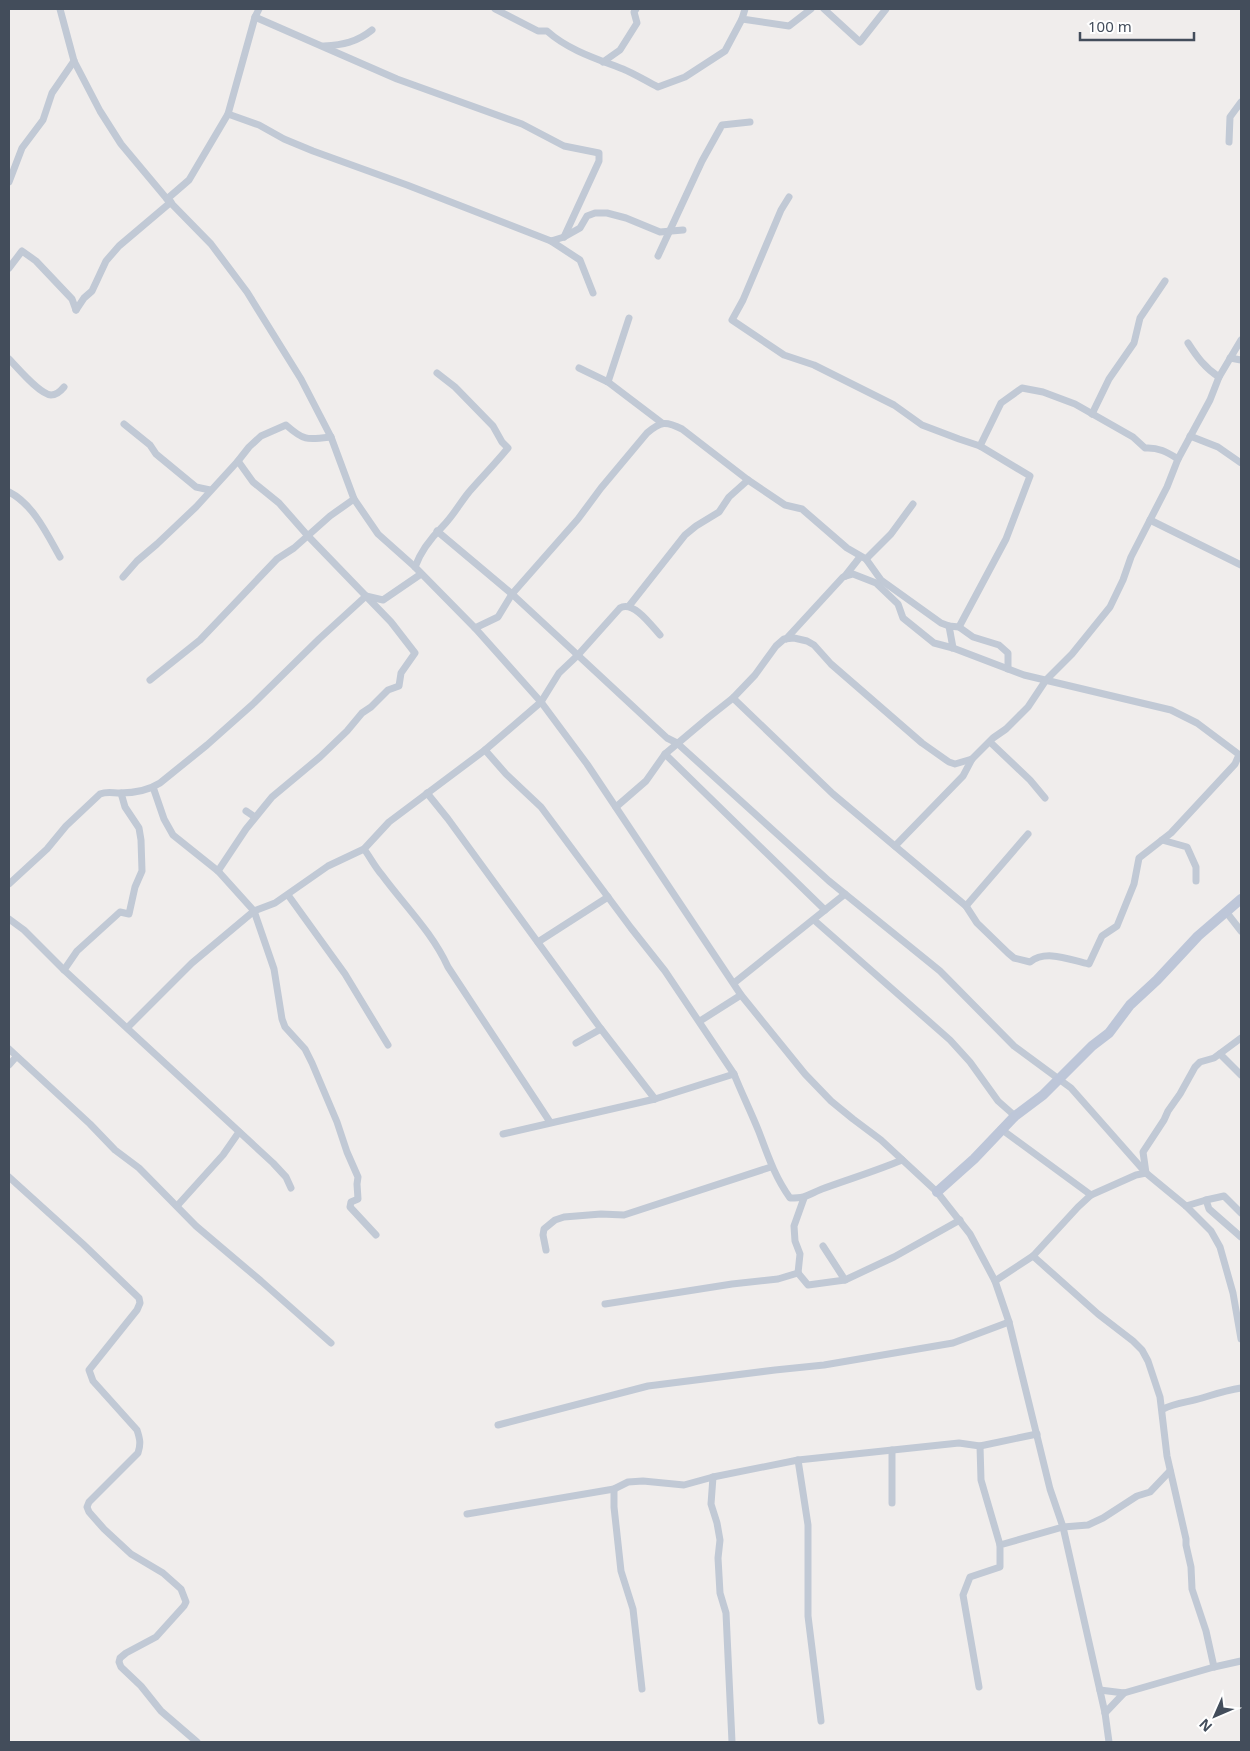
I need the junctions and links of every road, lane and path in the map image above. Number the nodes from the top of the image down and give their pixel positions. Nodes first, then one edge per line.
1 (60, 9) edge
2 (258, 9) edge
3 (495, 9) edge
4 (636, 9) edge
5 (745, 9) edge
6 (811, 9) edge
7 (824, 9) edge
8 (886, 9) edge
9 (255, 17) junction
10 (742, 19) junction
11 (372, 30) dead end
12 (321, 46) junction
13 (74, 61) junction
14 (603, 62) junction
15 (1241, 102) edge
16 (228, 114) junction
17 (750, 122) dead end
18 (1229, 142) dead end
19 (9, 182) edge
20 (789, 197) dead end
21 (169, 200) junction
22 (670, 230) junction
23 (683, 230) dead end
24 (564, 237) junction
25 (551, 241) junction
26 (658, 256) dead end
27 (9, 268) edge
28 (1165, 281) dead end
29 (592, 294) dead end
30 (629, 318) dead end
31 (1241, 340) edge
32 (1188, 343) dead end
33 (1230, 358) junction
34 (9, 359) edge
35 (1241, 360) edge
36 (579, 368) dead end
37 (437, 373) dead end
38 (1219, 377) junction
39 (608, 382) junction
40 (64, 387) dead end
41 (1092, 414) junction
42 (662, 423) junction
43 (124, 424) dead end
44 (1190, 436) junction
45 (331, 437) junction
46 (980, 446) junction
47 (1178, 459) junction
48 (238, 461) junction
49 (1241, 463) edge
50 (748, 480) junction
51 (210, 490) junction
52 (9, 492) edge
53 (354, 499) junction
54 (913, 504) dead end
55 (1150, 520) junction
56 (437, 531) junction
57 (308, 536) junction
58 (60, 557) dead end
59 (863, 558) junction
60 (1241, 565) edge
61 (415, 567) junction
62 (421, 574) junction
63 (123, 577) dead end
64 (843, 577) junction
65 (512, 594) junction
66 (366, 596) junction
67 (629, 606) junction
68 (949, 626) junction
69 (959, 626) junction
70 (475, 628) junction
71 (660, 635) dead end
72 (786, 639) junction
73 (953, 648) junction
74 (578, 655) junction
75 (1008, 669) junction
76 (150, 680) dead end
77 (1046, 680) junction
78 (733, 698) junction
79 (541, 702) junction
80 (990, 742) junction
81 (677, 743) junction
82 (485, 750) junction
83 (665, 754) junction
84 (1240, 756) edge
85 (972, 759) junction
86 (153, 788) junction
87 (121, 793) junction
88 (427, 793) junction
89 (1045, 798) dead end
90 (616, 807) junction
91 (246, 810) dead end
92 (255, 817) junction
93 (1028, 834) dead end
94 (1162, 840) junction
95 (895, 846) junction
96 (364, 849) junction
97 (218, 871) junction
98 (1196, 881) dead end
99 (9, 884) edge
100 (845, 894) junction
101 (288, 895) junction
102 (608, 897) junction
103 (1241, 899) edge
104 (966, 906) junction
105 (825, 910) junction
106 (254, 911) junction
107 (1226, 913) junction
108 (9, 919) edge
109 (814, 920) junction
110 (1241, 931) edge
111 (538, 942) junction
112 (64, 970) junction
113 (734, 983) junction
114 (741, 995) junction
115 (700, 1021) junction
116 (128, 1027) junction
117 (601, 1030) junction
118 (1241, 1038) edge
119 (576, 1042) dead end
120 (388, 1045) dead end
121 (9, 1049) edge
122 (1220, 1054) junction
123 (16, 1057) junction
124 (9, 1065) edge
125 (734, 1074) junction
126 (1241, 1074) edge
127 (1059, 1079) junction
128 (656, 1099) junction
129 (1015, 1116) junction
130 (550, 1122) junction
131 (1001, 1129) junction
132 (239, 1132) junction
133 (503, 1134) dead end
134 (902, 1160) junction
135 (771, 1166) junction
136 (1146, 1174) junction
137 (9, 1177) edge
138 (291, 1188) dead end
139 (937, 1192) junction
140 (1091, 1195) junction
141 (804, 1198) junction
142 (1206, 1200) junction
143 (177, 1206) junction
144 (1186, 1206) junction
145 (1241, 1214) edge
146 (960, 1220) junction
147 (376, 1235) dead end
148 (1241, 1237) edge
149 (823, 1246) dead end
150 (546, 1250) dead end
151 (1033, 1256) junction
152 (798, 1273) junction
153 (845, 1280) junction
154 (995, 1281) junction
155 (605, 1304) dead end
156 (1009, 1322) junction
157 (1241, 1339) edge
158 (330, 1343) dead end
159 (1241, 1388) edge
160 (1163, 1409) junction
161 (498, 1425) dead end
162 (1036, 1434) junction
163 (980, 1446) junction
164 (892, 1450) junction
165 (798, 1460) junction
166 (1170, 1471) junction
167 (713, 1477) junction
168 (614, 1489) junction
169 (892, 1503) dead end
170 (467, 1514) dead end
171 (1063, 1527) junction
172 (1000, 1545) junction
173 (1241, 1661) edge
174 (1214, 1667) junction
175 (979, 1687) dead end
176 (642, 1689) dead end
177 (1100, 1690) junction
178 (1124, 1693) junction
179 (1106, 1713) junction
180 (821, 1721) dead end
181 (197, 1742) edge
182 (732, 1742) edge
183 (1109, 1742) edge

1 - 13 street
2 - 9 street
3 - 14 street
4 - 14 street
5 - 10 street
6 - 10 street
7 - 8 street
9 - 12 street
9 - 16 street
10 - 14 street
11 - 12 street
12 - 24 street
13 - 19 street
13 - 21 street
15 - 18 street
16 - 21 street
16 - 25 street
17 - 22 street
20 - 46 street
21 - 27 street
21 - 45 street
22 - 23 street
22 - 24 street
22 - 26 street
24 - 25 street
25 - 29 street
28 - 41 street
30 - 39 street
31 - 33 street
32 - 38 street
33 - 35 street
33 - 38 street
34 - 40 street
36 - 39 street
37 - 56 street
38 - 44 street
39 - 42 street
41 - 46 street
41 - 47 street
42 - 50 street
42 - 65 street
43 - 51 street
44 - 47 street
44 - 49 street
45 - 48 street
45 - 53 street
46 - 69 street
47 - 55 street
48 - 51 street
48 - 57 street
50 - 59 street
50 - 67 street
51 - 63 street
52 - 58 street
53 - 57 street
53 - 61 street
54 - 59 street
55 - 60 street
55 - 77 street
56 - 61 street
56 - 65 street
57 - 66 street
57 - 76 street
59 - 64 street
59 - 68 street
61 - 62 street
62 - 66 street
62 - 70 street
64 - 72 street
64 - 73 street
65 - 70 street
65 - 74 street
66 - 86 street
66 - 92 street
67 - 71 street
67 - 74 street
68 - 69 street
68 - 73 street
69 - 75 street
70 - 79 street
72 - 78 street
72 - 85 street
73 - 75 street
74 - 79 street
74 - 81 street
75 - 77 street
77 - 80 street
77 - 84 street
78 - 81 street
78 - 95 street
79 - 82 street
79 - 90 street
80 - 85 street
80 - 89 street
81 - 83 street
81 - 100 street
82 - 88 street
82 - 102 street
83 - 90 street
83 - 105 street
84 - 94 street
85 - 95 street
86 - 87 street
86 - 97 street
87 - 99 street
87 - 112 street
88 - 96 street
88 - 111 street
90 - 113 street
91 - 92 street
92 - 97 street
93 - 104 street
94 - 98 street
94 - 104 street
95 - 104 street
96 - 101 street
96 - 130 street
97 - 106 street
100 - 105 street
100 - 127 street
101 - 106 street
101 - 120 street
102 - 111 street
102 - 115 street
103 - 107 street
105 - 109 street
106 - 116 street
106 - 147 street
107 - 110 street
107 - 127 street
108 - 112 street
109 - 113 street
109 - 129 street
111 - 117 street
112 - 116 street
113 - 114 street
114 - 115 street
114 - 134 street
115 - 125 street
116 - 132 street
117 - 119 street
117 - 128 street
118 - 122 street
121 - 123 street
122 - 126 street
122 - 136 street
123 - 124 street
123 - 143 street
125 - 128 street
125 - 135 street
127 - 129 street
127 - 136 street
128 - 130 street
129 - 131 street
130 - 133 street
131 - 139 street
131 - 140 street
132 - 138 street
132 - 143 street
134 - 139 street
134 - 141 street
135 - 141 street
135 - 150 street
136 - 140 street
136 - 144 street
137 - 181 street
139 - 146 street
140 - 151 street
141 - 152 street
142 - 144 street
142 - 145 street
142 - 148 street
143 - 158 street
144 - 157 street
146 - 153 street
146 - 154 street
149 - 153 street
151 - 154 street
151 - 160 street
152 - 153 street
152 - 155 street
154 - 156 street
156 - 161 street
156 - 162 street
159 - 160 street
160 - 166 street
162 - 163 street
162 - 171 street
163 - 164 street
163 - 172 street
164 - 165 street
164 - 169 street
165 - 167 street
165 - 180 street
166 - 171 street
166 - 174 street
167 - 168 street
167 - 182 street
168 - 170 street
168 - 176 street
171 - 172 street
171 - 177 street
172 - 175 street
173 - 174 street
174 - 178 street
177 - 178 street
177 - 179 street
178 - 179 street
179 - 183 street

